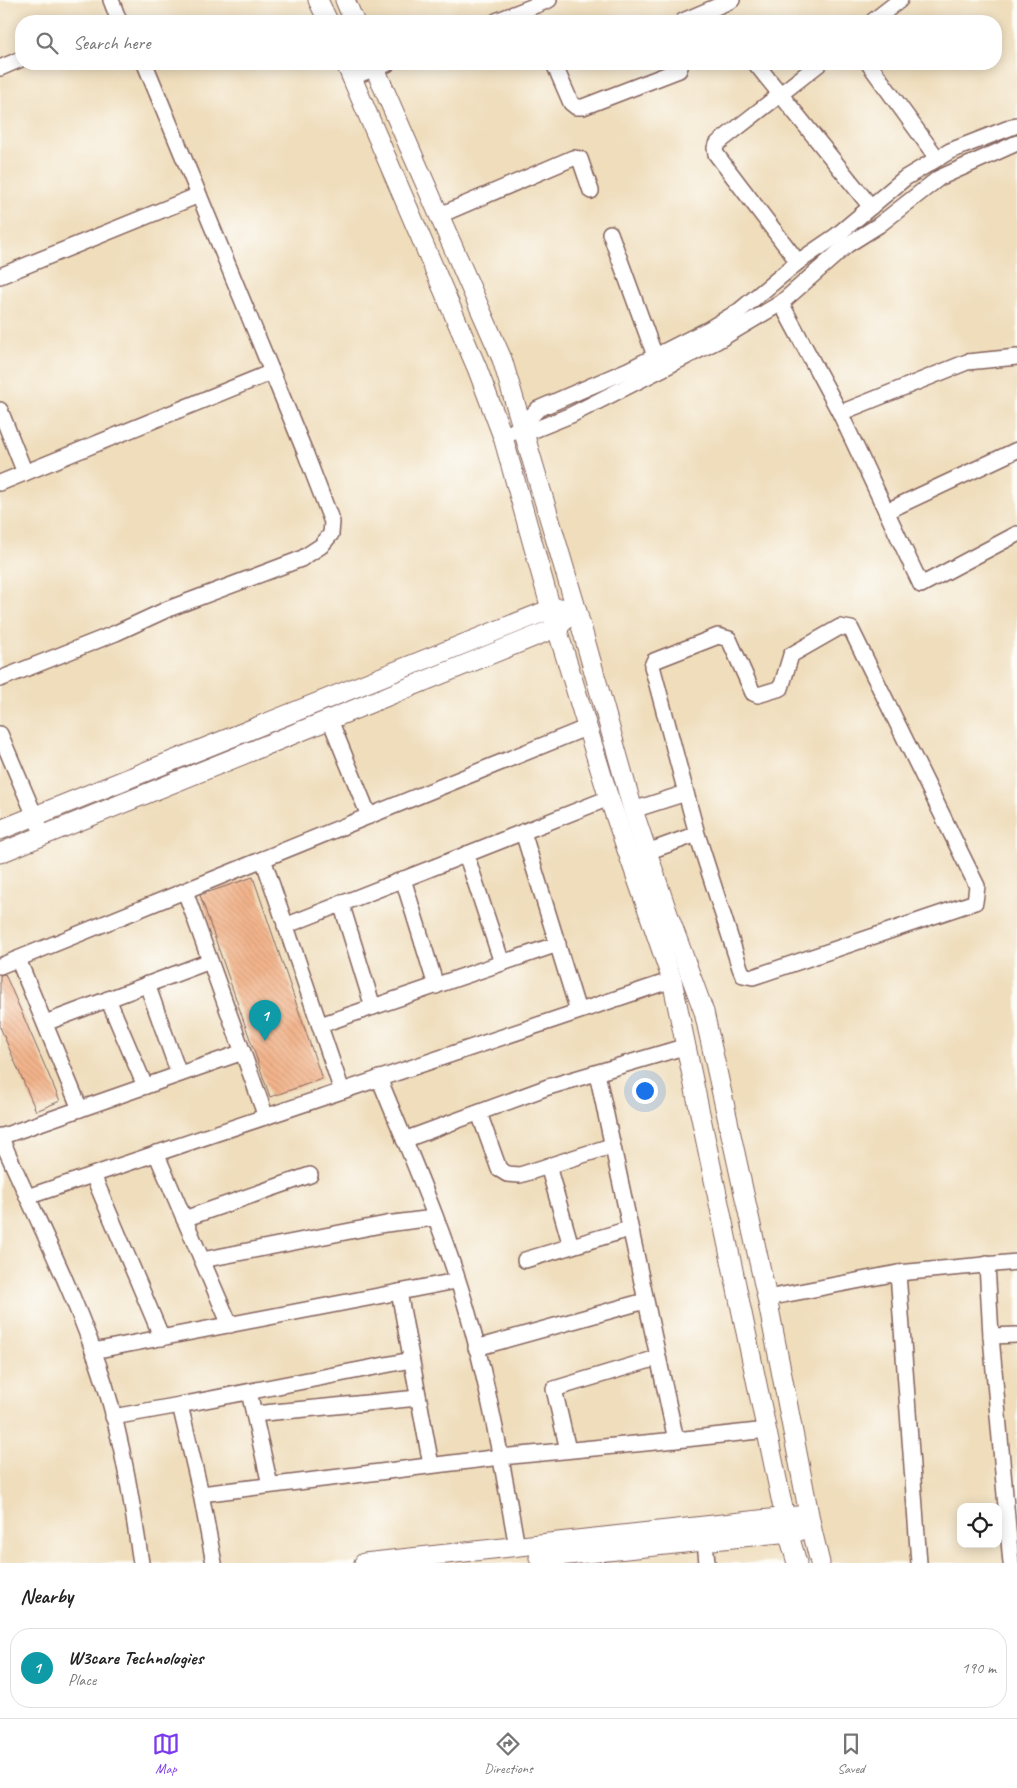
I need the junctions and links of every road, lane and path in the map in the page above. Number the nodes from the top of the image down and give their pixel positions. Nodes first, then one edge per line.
1 (111, 0) edge
2 (318, 0) edge
3 (345, 0) edge
4 (549, 0) edge
5 (732, 0) edge
6 (900, 0) edge
7 (116, 15) edge
8 (325, 15) edge
9 (351, 15) edge
10 (533, 15) edge
11 (697, 15) edge
12 (881, 15) edge
13 (15, 62) edge
14 (0, 68) edge
15 (147, 70) edge
16 (349, 70) edge
17 (380, 70) edge
18 (557, 70) edge
19 (679, 70) edge
20 (761, 70) edge
21 (811, 70) edge
22 (873, 70) edge
23 (780, 94) junction
24 (1017, 125) edge
25 (1017, 143) edge
26 (937, 158) junction
27 (591, 191) dead end
28 (199, 195) junction
29 (871, 207) junction
30 (440, 215) junction
31 (610, 233) dead end
32 (798, 262) junction
33 (0, 276) edge
34 (781, 303) junction
35 (655, 356) junction
36 (1017, 357) edge
37 (272, 372) junction
38 (0, 410) edge
39 (840, 413) junction
40 (522, 426) junction
41 (502, 437) junction
42 (1017, 450) edge
43 (25, 473) junction
44 (0, 483) edge
45 (887, 511) junction
46 (1017, 534) edge
47 (576, 608) junction
48 (551, 609) junction
49 (558, 628) junction
50 (0, 679) edge
51 (330, 720) junction
52 (588, 726) junction
53 (0, 734) edge
54 (686, 793) junction
55 (609, 798) junction
56 (634, 810) junction
57 (369, 816) junction
58 (35, 817) junction
59 (0, 830) edge
60 (523, 832) junction
61 (696, 834) junction
62 (43, 835) junction
63 (2, 848) edge
64 (647, 852) junction
65 (466, 854) junction
66 (263, 859) junction
67 (403, 879) junction
68 (185, 891) junction
69 (341, 903) junction
70 (285, 926) junction
71 (558, 944) junction
72 (18, 959) junction
73 (210, 961) junction
74 (502, 963) junction
75 (0, 966) edge
76 (672, 980) junction
77 (147, 984) junction
78 (436, 986) junction
79 (108, 999) junction
80 (373, 1007) junction
81 (578, 1011) junction
82 (45, 1023) junction
83 (320, 1025) junction
84 (687, 1046) junction
85 (243, 1052) junction
86 (597, 1073) junction
87 (179, 1074) junction
88 (379, 1078) junction
89 (144, 1086) junction
90 (342, 1091) junction
91 (80, 1109) junction
92 (479, 1113) junction
93 (266, 1117) junction
94 (0, 1136) edge
95 (404, 1140) junction
96 (611, 1146) junction
97 (156, 1153) junction
98 (548, 1166) junction
99 (93, 1175) junction
100 (310, 1175) dead end
101 (27, 1197) junction
102 (434, 1218) junction
103 (184, 1219) junction
104 (630, 1229) junction
105 (571, 1246) junction
106 (202, 1260) junction
107 (524, 1260) dead end
108 (1017, 1262) edge
109 (987, 1264) junction
110 (898, 1273) junction
111 (456, 1281) junction
112 (399, 1292) junction
113 (767, 1298) junction
114 (645, 1301) junction
115 (230, 1324) junction
116 (1017, 1335) edge
117 (991, 1336) junction
118 (162, 1338) junction
119 (476, 1348) junction
120 (93, 1351) junction
121 (658, 1358) junction
122 (411, 1360) junction
123 (249, 1392) junction
124 (418, 1398) junction
125 (180, 1405) junction
126 (254, 1414) junction
127 (112, 1417) junction
128 (767, 1430) junction
129 (676, 1440) junction
130 (568, 1450) junction
131 (500, 1457) junction
132 (431, 1465) junction
133 (270, 1485) junction
134 (201, 1494) junction
135 (810, 1522) junction
136 (787, 1525) junction
137 (705, 1541) junction
138 (517, 1547) junction
139 (141, 1563) edge
140 (214, 1563) edge
141 (364, 1563) edge
142 (490, 1563) edge
143 (707, 1563) edge
144 (797, 1563) edge
145 (820, 1563) edge
146 (919, 1563) edge
147 (1011, 1563) edge

1 - 7 street
2 - 8 street
3 - 9 street
4 - 10 street
5 - 11 street
6 - 12 street
13 - 14 street
15 - 28 street
16 - 41 street
17 - 30 street
18 - 19 street
20 - 23 street
21 - 23 street
22 - 26 street
23 - 29 street
23 - 32 street
24 - 26 street
25 - 34 street
26 - 29 street
27 - 30 street
28 - 33 street
28 - 37 street
29 - 32 street
30 - 40 street
31 - 35 street
32 - 35 street
34 - 39 street
34 - 40 street
35 - 40 street
36 - 39 street
37 - 43 street
37 - 50 street
38 - 43 street
39 - 45 street
40 - 41 street
40 - 47 street
41 - 48 street
42 - 45 street
43 - 44 street
45 - 46 street
47 - 48 street
47 - 49 street
47 - 56 street
48 - 49 street
48 - 58 street
49 - 51 street
49 - 52 street
51 - 57 street
51 - 62 street
52 - 55 street
52 - 57 street
53 - 58 street
54 - 56 street
54 - 61 street
54 - 61 street
55 - 60 street
55 - 76 street
56 - 64 street
57 - 66 street
58 - 59 street
58 - 62 street
60 - 65 street
60 - 71 street
61 - 64 street
62 - 63 street
64 - 113 street
65 - 67 street
65 - 74 street
66 - 68 street
66 - 70 street
67 - 69 street
67 - 78 street
68 - 72 street
68 - 73 street
69 - 70 street
69 - 80 street
70 - 83 street
71 - 74 street
71 - 81 street
72 - 75 street
72 - 82 street
73 - 77 street
73 - 85 street
74 - 78 street
76 - 81 street
76 - 84 street
77 - 79 street
77 - 87 street
78 - 80 street
79 - 82 street
79 - 89 street
80 - 83 street
81 - 88 street
82 - 91 street
83 - 90 street
84 - 86 street
84 - 128 street
85 - 87 street
85 - 93 street
86 - 92 street
86 - 96 street
87 - 89 street
88 - 90 street
88 - 95 street
89 - 91 street
90 - 93 street
91 - 94 street
92 - 95 street
92 - 98 street
93 - 97 street
94 - 101 street
95 - 102 street
96 - 98 street
96 - 104 street
97 - 99 street
97 - 103 street
98 - 105 street
99 - 101 street
99 - 118 street
100 - 103 street
101 - 120 street
102 - 106 street
102 - 111 street
103 - 106 street
104 - 105 street
104 - 114 street
105 - 107 street
106 - 115 street
108 - 109 street
109 - 110 street
109 - 117 street
110 - 113 street
110 - 146 street
111 - 112 street
111 - 119 street
112 - 115 street
112 - 122 street
113 - 135 street
114 - 119 street
114 - 121 street
115 - 118 street
116 - 117 street
117 - 147 street
118 - 120 street
119 - 131 street
120 - 127 street
121 - 129 street
121 - 130 street
122 - 123 street
122 - 124 street
123 - 125 street
123 - 126 street
124 - 126 street
124 - 132 street
125 - 127 street
125 - 134 street
126 - 133 street
127 - 139 street
128 - 129 street
128 - 136 street
129 - 130 street
130 - 131 street
131 - 132 street
131 - 138 street
132 - 133 street
133 - 134 street
134 - 140 street
135 - 136 street
135 - 145 street
136 - 137 street
136 - 138 street
136 - 144 street
137 - 142 street
137 - 143 street
138 - 141 street

